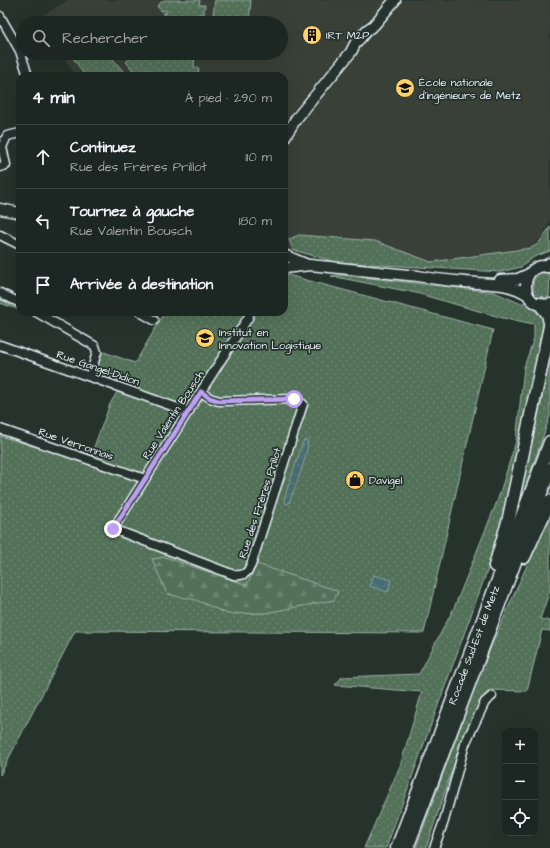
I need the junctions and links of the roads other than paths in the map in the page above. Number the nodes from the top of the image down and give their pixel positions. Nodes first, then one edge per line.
1 (395, 0) edge
2 (0, 16) edge
3 (16, 44) edge
4 (23, 60) edge
5 (27, 72) edge
6 (288, 132) edge
7 (16, 134) edge
8 (1, 146) edge
9 (0, 167) edge
10 (0, 209) edge
11 (16, 212) edge
12 (0, 235) edge
13 (16, 243) edge
14 (288, 257) edge
15 (310, 265) junction
16 (549, 266) edge
17 (288, 268) edge
18 (530, 274) junction
19 (418, 276) junction
20 (0, 293) edge
21 (528, 295) junction
22 (16, 301) edge
23 (545, 304) edge
24 (43, 316) edge
25 (147, 316) edge
26 (249, 316) edge
27 (154, 320) dead end
28 (550, 324) edge
29 (0, 345) edge
30 (90, 376) junction
31 (201, 392) junction
32 (188, 412) junction
33 (0, 429) edge
34 (550, 442) edge
35 (550, 468) edge
36 (145, 479) junction
37 (550, 501) edge
38 (113, 529) joint
39 (476, 651) junction
40 (492, 696) dead end
41 (397, 848) edge
42 (407, 848) edge
43 (434, 848) edge

1 - 6 main road
2 - 3 street
4 - 5 street
7 - 8 street
8 - 9 street
10 - 11 main road
12 - 13 street
14 - 15 main road
15 - 17 main road
15 - 19 main road
16 - 18 main road
18 - 19 main road
18 - 21 main road
19 - 21 main road
20 - 22 street
21 - 23 main road
23 - 28 highway
24 - 30 street
25 - 27 street
26 - 31 street, Rue Valentin Bousch
28 - 39 highway
29 - 30 street, Rue Gangel-Didion
30 - 32 street, Rue Gangel-Didion
31 - 32 street, Rue Valentin Bousch
31 - 38 street, Rue des Frères Prillot
32 - 36 street, Rue Valentin Bousch
33 - 36 street, Rue Verronnais
34 - 39 highway, Rocade Sud-Est de Metz
35 - 39 highway, Rocade Sud-Est de Metz
36 - 38 street, Rue Valentin Bousch
37 - 39 highway
39 - 41 highway, Rocade Sud-Est de Metz
39 - 42 highway, Rocade Sud-Est de Metz
40 - 43 street

